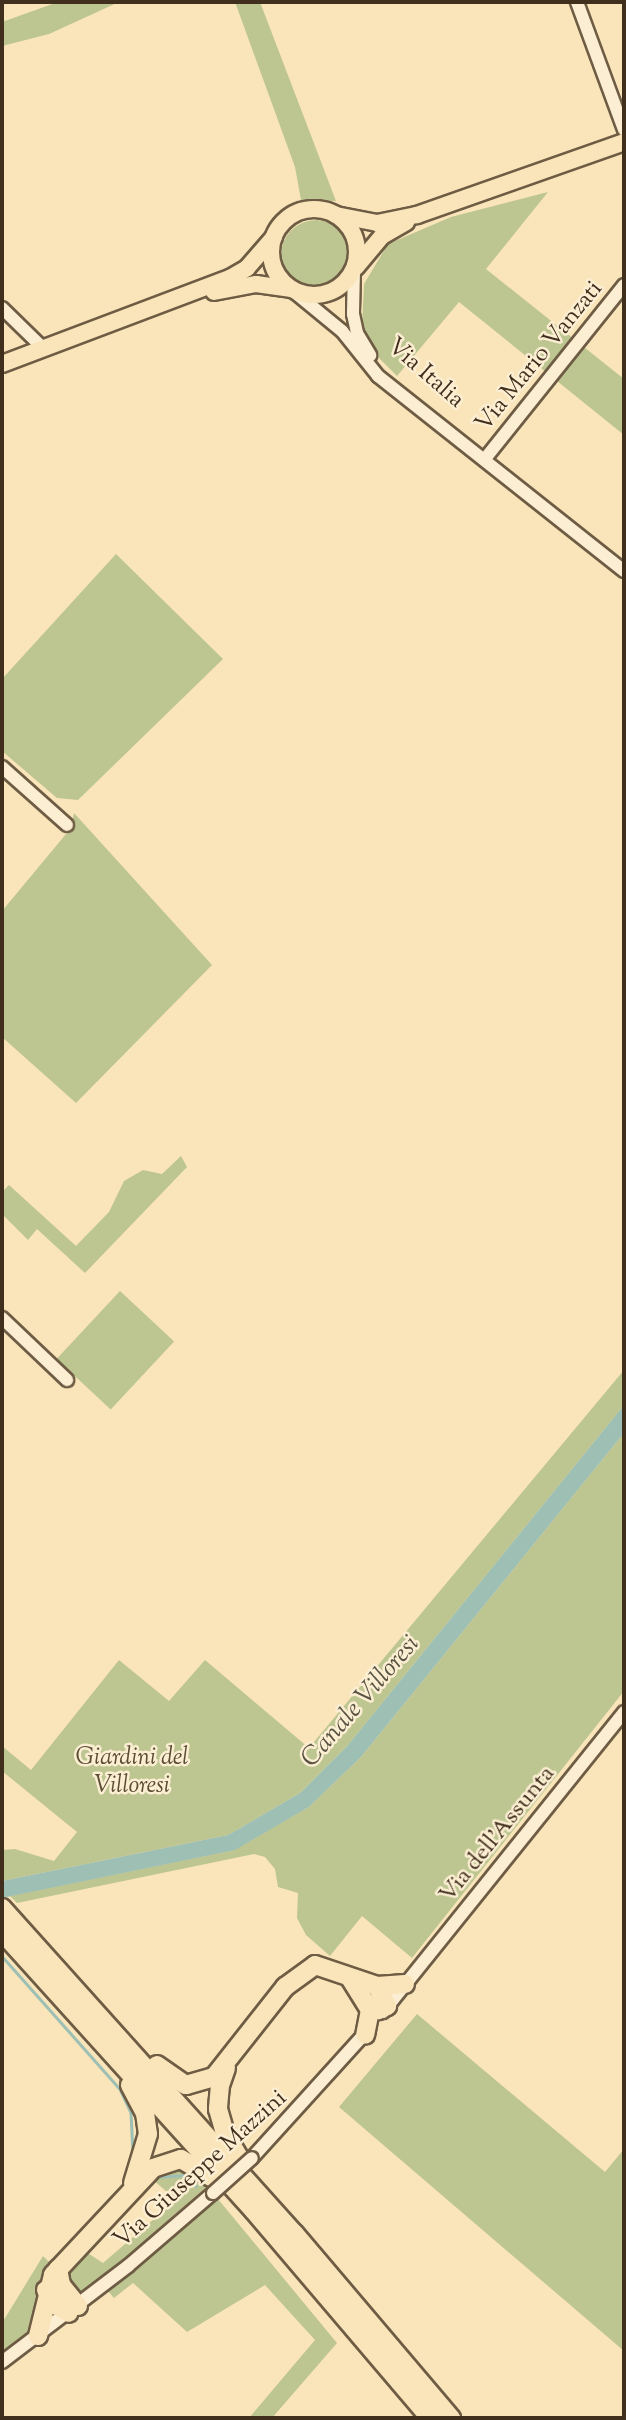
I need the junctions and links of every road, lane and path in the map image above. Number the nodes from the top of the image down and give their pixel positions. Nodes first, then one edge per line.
1 (578, 2) edge
2 (624, 130) edge
3 (624, 142) edge
4 (336, 215) junction
5 (417, 215) junction
6 (274, 237) junction
7 (354, 269) junction
8 (624, 285) edge
9 (292, 289) junction
10 (191, 296) junction
11 (2, 308) edge
12 (44, 349) junction
13 (2, 364) edge
14 (445, 430) junction
15 (488, 454) junction
16 (516, 484) junction
17 (624, 563) edge
18 (624, 571) edge
19 (2, 767) edge
20 (67, 825) dead end
21 (2, 1318) edge
22 (67, 1380) dead end
23 (624, 1712) edge
24 (2, 1908) edge
25 (2, 1932) edge
26 (350, 1978) junction
27 (405, 1984) junction
28 (377, 1986) junction
29 (368, 2004) junction
30 (387, 2006) junction
31 (103, 2031) junction
32 (365, 2035) junction
33 (232, 2057) junction
34 (128, 2192) junction
35 (254, 2211) junction
36 (294, 2233) junction
37 (58, 2269) junction
38 (46, 2290) junction
39 (74, 2310) junction
40 (38, 2336) junction
41 (2, 2362) edge
42 (430, 2418) edge
43 (451, 2418) edge

1 - 2 street
3 - 5 main road
4 - 5 main road
4 - 6 main road
4 - 7 main road
5 - 7 main road
6 - 9 main road
6 - 10 main road
7 - 9 main road
7 - 15 street, Via Italia
8 - 15 street, Via Mario Vanzati
9 - 10 main road
9 - 14 street, Via Italia
10 - 12 main road
11 - 12 street
12 - 13 main road
14 - 15 street, Via Italia
14 - 16 street, Via Italia
15 - 16 street, Via Italia
15 - 17 street, Via Italia
16 - 18 street, Via Italia
19 - 20 street
21 - 22 street
23 - 27 street, Via dell'Assunta
24 - 31 highway
25 - 31 highway
26 - 28 highway
26 - 29 highway
26 - 33 highway
27 - 28 highway
27 - 30 street, Via Giuseppe Mazzini
28 - 30 highway
29 - 30 highway
29 - 32 highway
30 - 32 street, Via Giuseppe Mazzini
31 - 33 highway
31 - 34 highway
31 - 35 highway
31 - 36 highway
32 - 39 street, Via Giuseppe Mazzini, bridge
33 - 36 highway
34 - 35 highway
34 - 37 highway
35 - 42 highway
36 - 43 highway
37 - 38 highway
37 - 39 highway
38 - 39 highway
38 - 40 highway
39 - 40 street, Via Giuseppe Mazzini
40 - 41 street, Via Giuseppe Mazzini

